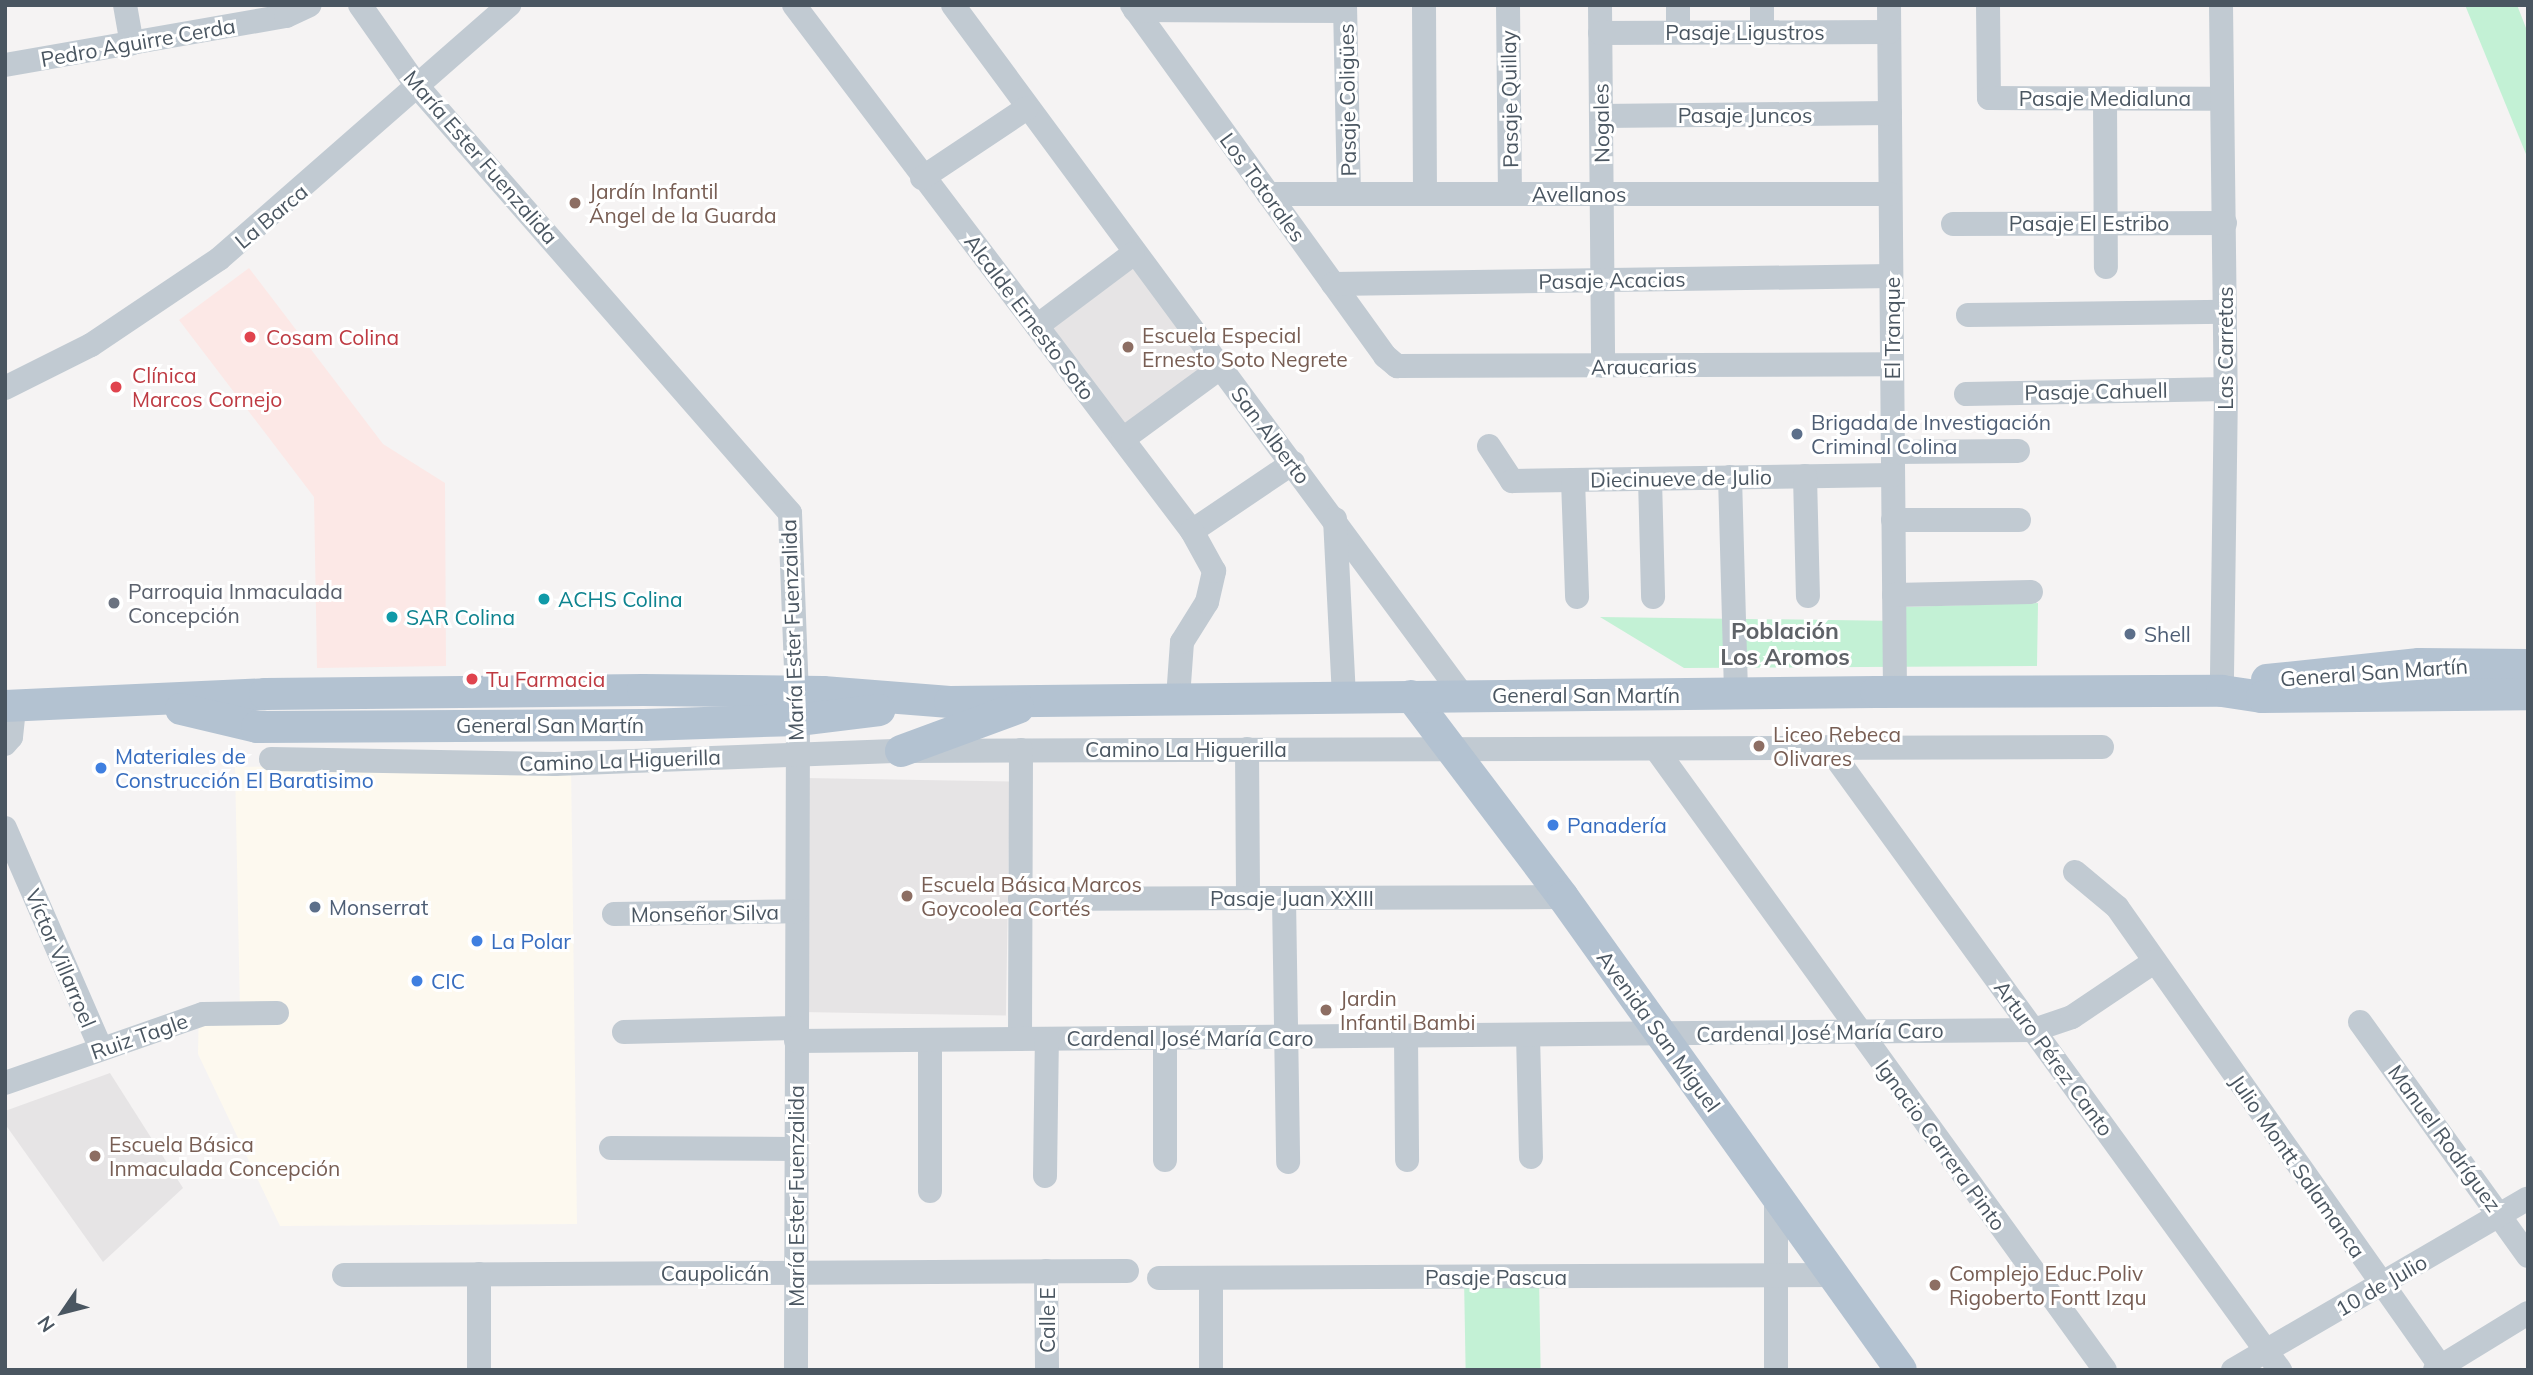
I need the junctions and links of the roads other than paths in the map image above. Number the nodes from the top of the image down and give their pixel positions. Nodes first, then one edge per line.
1 (125, 5) edge
2 (310, 5) edge
3 (360, 5) edge
4 (509, 5) edge
5 (953, 5) edge
6 (1424, 5) edge
7 (1508, 5) edge
8 (1600, 5) edge
9 (1678, 5) edge
10 (1762, 5) edge
11 (1889, 5) edge
12 (1988, 5) edge
13 (2221, 5) edge
14 (1133, 8) edge
15 (1345, 8) edge
16 (806, 9) edge
17 (1678, 32) junction
18 (1762, 32) junction
19 (1889, 32) junction
20 (1600, 33) junction
21 (132, 43) junction
22 (5, 65) edge
23 (417, 86) junction
24 (2105, 98) junction
25 (2221, 99) junction
26 (1027, 108) junction
27 (1890, 113) junction
28 (1601, 116) junction
29 (922, 178) junction
30 (1268, 194) junction
31 (1349, 194) junction
32 (1425, 194) junction
33 (1510, 194) junction
34 (1602, 194) junction
35 (1891, 194) junction
36 (2225, 222) junction
37 (2106, 223) junction
38 (1953, 224) dead end
39 (1133, 254) junction
40 (2106, 267) dead end
41 (1891, 276) junction
42 (1602, 280) junction
43 (1333, 284) junction
44 (2225, 312) junction
45 (1968, 315) dead end
46 (1037, 326) junction
47 (1892, 364) junction
48 (1397, 366) joint
49 (1603, 366) junction
50 (1220, 368) junction
51 (5, 388) edge
52 (2226, 389) junction
53 (1966, 394) dead end
54 (1123, 439) junction
55 (1489, 446) dead end
56 (2018, 451) dead end
57 (1293, 463) junction
58 (1893, 463) junction
59 (1805, 476) junction
60 (1730, 477) junction
61 (1650, 479) junction
62 (1573, 480) junction
63 (1335, 519) junction
64 (1893, 520) junction
65 (2019, 520) dead end
66 (1192, 531) junction
67 (2031, 592) dead end
68 (1894, 595) junction
69 (1808, 596) dead end
70 (1577, 597) dead end
71 (1653, 597) dead end
72 (2528, 665) edge
73 (2222, 691) junction
74 (1895, 692) junction
75 (1736, 694) junction
76 (2528, 694) edge
77 (1411, 696) junction
78 (1464, 696) junction
79 (1344, 697) junction
80 (1178, 698) junction
81 (1040, 699) junction
82 (9, 706) edge
83 (797, 706) junction
84 (353, 711) junction
85 (5, 744) edge
86 (1828, 747) junction
87 (2102, 747) dead end
88 (1452, 748) junction
89 (1247, 749) junction
90 (1656, 749) junction
91 (1021, 750) junction
92 (901, 751) junction
93 (796, 753) junction
94 (271, 759) dead end
95 (354, 759) junction
96 (5, 828) edge
97 (2076, 872) dead end
98 (1563, 897) junction
99 (1248, 898) junction
100 (1284, 898) junction
101 (1020, 900) junction
102 (796, 911) junction
103 (614, 914) dead end
104 (2154, 962) junction
105 (277, 1013) dead end
106 (2360, 1022) dead end
107 (2034, 1030) junction
108 (624, 1032) dead end
109 (1858, 1032) junction
110 (1661, 1034) junction
111 (796, 1035) junction
112 (1528, 1035) junction
113 (1406, 1036) junction
114 (1285, 1037) junction
115 (1165, 1038) junction
116 (1020, 1039) junction
117 (1046, 1039) junction
118 (929, 1040) junction
119 (101, 1049) junction
120 (5, 1083) edge
121 (611, 1148) dead end
122 (796, 1149) junction
123 (1531, 1157) dead end
124 (1165, 1160) dead end
125 (1407, 1160) dead end
126 (1288, 1162) dead end
127 (1045, 1176) dead end
128 (930, 1191) dead end
129 (1776, 1194) junction
130 (2528, 1198) edge
131 (2502, 1215) junction
132 (2528, 1256) edge
133 (1046, 1271) junction
134 (1127, 1271) dead end
135 (796, 1273) junction
136 (479, 1274) junction
137 (344, 1275) dead end
138 (1776, 1275) junction
139 (1832, 1275) junction
140 (1159, 1278) dead end
141 (1211, 1278) junction
142 (2382, 1285) junction
143 (2528, 1312) edge
144 (2273, 1360) edge
145 (2440, 1369) edge
146 (479, 1370) edge
147 (796, 1370) edge
148 (1047, 1370) edge
149 (1211, 1370) edge
150 (1776, 1370) edge
151 (1901, 1370) edge
152 (2105, 1370) edge
153 (2233, 1370) edge

1 - 21 street
2 - 21 street, Pedro Aguirre Cerda
3 - 23 street, María Ester Fuenzalida
4 - 23 street, La Barca
5 - 26 street, San Alberto
6 - 32 street
7 - 33 street, Pasaje Quillay
8 - 20 street, Nogales
9 - 17 street
10 - 18 street
11 - 19 street, El Tranque
12 - 24 street, Pasaje Medialuna
13 - 25 street, Las Carretas
14 - 15 street
14 - 30 street, Los Totorales
15 - 31 street, Pasaje Coligües
16 - 29 street, Alcalde Ernesto Soto
17 - 18 street, Pasaje Ligustros
17 - 20 street, Pasaje Ligustros
18 - 19 street, Pasaje Ligustros
19 - 27 street, El Tranque
20 - 28 street, Nogales
21 - 22 street, Pedro Aguirre Cerda
23 - 51 street, La Barca
23 - 83 street, María Ester Fuenzalida
24 - 25 street, Pasaje Medialuna
24 - 37 street
25 - 36 street, Las Carretas
26 - 29 street
26 - 39 street, San Alberto
27 - 28 street, Pasaje Juncos
27 - 35 street, El Tranque
28 - 34 street, Nogales
29 - 46 street, Alcalde Ernesto Soto
30 - 31 street, Avellanos
30 - 43 street, Los Totorales
31 - 32 street, Avellanos
32 - 33 street, Avellanos
33 - 34 street, Avellanos
34 - 35 street, Avellanos
34 - 42 street, Nogales
35 - 41 street, El Tranque
36 - 37 street, Pasaje El Estribo
36 - 44 street, Las Carretas
37 - 38 street, Pasaje El Estribo
37 - 40 street
39 - 46 street
39 - 50 street, San Alberto
41 - 42 street, Pasaje Acacias
41 - 47 street, El Tranque
42 - 43 street, Pasaje Acacias
42 - 49 street, Nogales
43 - 48 street, Los Totorales
44 - 45 street
44 - 52 street, Las Carretas
46 - 54 street, Alcalde Ernesto Soto
47 - 49 street, Araucarias
47 - 58 street, El Tranque
48 - 49 street, Araucarias
50 - 54 street
50 - 57 street, San Alberto
52 - 53 street, Pasaje Cahuell
52 - 73 street, Las Carretas
54 - 66 street, Alcalde Ernesto Soto
55 - 62 street, Diecinueve de Julio
56 - 58 street, Diecinueve de Julio
57 - 63 street, San Alberto
57 - 66 street
58 - 59 street, Diecinueve de Julio
58 - 64 street, El Tranque
59 - 60 street, Diecinueve de Julio
59 - 69 street
60 - 61 street, Diecinueve de Julio
60 - 75 street
61 - 62 street, Diecinueve de Julio
61 - 71 street
62 - 70 street
63 - 78 street, San Alberto
63 - 79 street
64 - 65 street
64 - 68 street, El Tranque
66 - 80 street, Alcalde Ernesto Soto
67 - 68 street
68 - 74 street, El Tranque
72 - 73 main road, General San Martín
73 - 74 main road, General San Martín
73 - 76 main road, General San Martín
74 - 75 main road, General San Martín
75 - 78 main road, General San Martín
77 - 78 main road, General San Martín
77 - 79 main road, General San Martín
77 - 88 main road, Avenida San Miguel
79 - 80 main road, General San Martín
80 - 81 main road, General San Martín
81 - 83 main road, General San Martín
81 - 92 main road
82 - 84 main road, General San Martín
82 - 85 street
83 - 84 main road, General San Martín
83 - 93 street, María Ester Fuenzalida
84 - 95 street
86 - 87 street, Camino La Higuerilla
86 - 90 street, Camino La Higuerilla
86 - 107 street, Arturo Pérez Canto
88 - 89 street, Camino La Higuerilla
88 - 90 street, Camino La Higuerilla
88 - 98 main road, Avenida San Miguel
89 - 91 street, Camino La Higuerilla
89 - 99 street
90 - 109 street, Ignacio Carrera Pinto
91 - 92 street, Camino La Higuerilla
91 - 101 street
92 - 93 street, Camino La Higuerilla
93 - 95 street, Camino La Higuerilla
93 - 102 street, María Ester Fuenzalida
94 - 95 street, Camino La Higuerilla
96 - 119 street, Víctor Villarroel
97 - 104 street, Julio Montt Salamanca
98 - 100 street, Pasaje Juan XXIII
98 - 110 main road, Avenida San Miguel
99 - 100 street, Pasaje Juan XXIII
99 - 101 street, Pasaje Juan XXIII
100 - 114 street
101 - 116 street
102 - 103 street, Monseñor Silva
102 - 111 street, María Ester Fuenzalida
104 - 107 street, Cardenal José María Caro
104 - 142 street, Julio Montt Salamanca
105 - 119 street, Ruiz Tagle
106 - 131 street, Manuel Rodríguez
107 - 109 street, Cardenal José María Caro
107 - 144 street, Arturo Pérez Canto
108 - 111 street, Cardenal José María Caro
109 - 110 street, Cardenal José María Caro
109 - 152 street, Ignacio Carrera Pinto
110 - 112 street, Cardenal José María Caro
110 - 129 main road, Avenida San Miguel
111 - 118 street, Cardenal José María Caro
111 - 122 street, María Ester Fuenzalida
112 - 113 street, Cardenal José María Caro
112 - 123 street
113 - 114 street, Cardenal José María Caro
113 - 125 street
114 - 115 street, Cardenal José María Caro
114 - 126 street
115 - 117 street, Cardenal José María Caro
115 - 124 street
116 - 117 street, Cardenal José María Caro
116 - 118 street, Cardenal José María Caro
117 - 127 street
118 - 128 street
119 - 120 street, Ruiz Tagle
121 - 122 street
122 - 135 street, María Ester Fuenzalida
129 - 138 street
129 - 139 main road, Avenida San Miguel
130 - 131 street, 10 de Julio
131 - 132 street, Manuel Rodríguez
131 - 142 street, 10 de Julio
133 - 134 street, Caupolicán
133 - 135 street, Caupolicán
133 - 148 street, Calle E
135 - 136 street, Caupolicán
135 - 147 street, María Ester Fuenzalida
136 - 137 street, Caupolicán
136 - 146 street
138 - 139 street, Pasaje Pascua
138 - 141 street, Pasaje Pascua
138 - 150 street
139 - 151 main road, Avenida San Miguel
140 - 141 street, Pasaje Pascua
141 - 149 street
142 - 144 street, 10 de Julio
142 - 145 street, Julio Montt Salamanca
143 - 145 street
144 - 153 street, 10 de Julio

